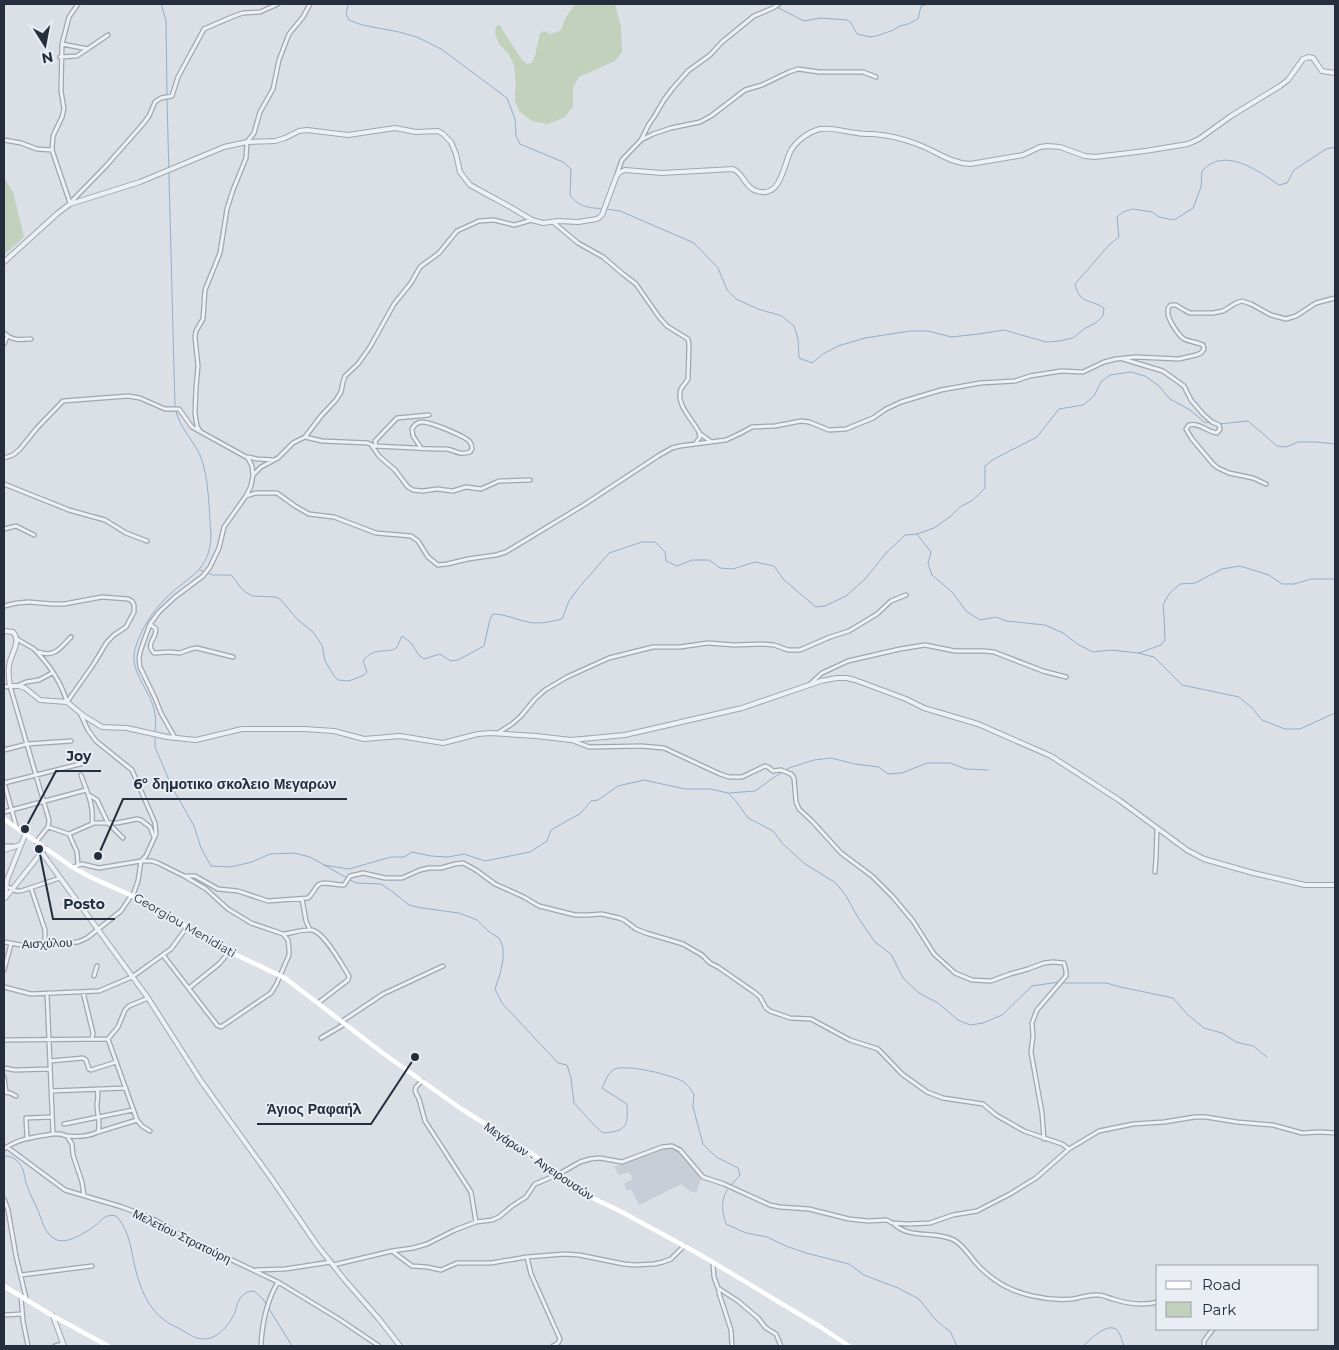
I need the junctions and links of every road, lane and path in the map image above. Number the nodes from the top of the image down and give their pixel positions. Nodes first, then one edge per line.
1 (78, 4) edge
2 (278, 4) edge
3 (310, 4) edge
4 (779, 4) edge
5 (108, 35) dead end
6 (62, 44) junction
7 (88, 49) junction
8 (60, 57) junction
9 (1335, 73) edge
10 (876, 77) dead end
11 (4, 140) edge
12 (641, 140) junction
13 (247, 142) junction
14 (52, 150) junction
15 (618, 175) junction
16 (70, 204) junction
17 (532, 220) junction
18 (553, 222) junction
19 (4, 262) edge
20 (1335, 298) edge
21 (5, 335) edge
22 (31, 339) dead end
23 (4, 344) edge
24 (1120, 358) junction
25 (429, 415) dead end
26 (200, 431) junction
27 (699, 432) junction
28 (305, 436) junction
29 (711, 442) junction
30 (694, 444) junction
31 (374, 446) junction
32 (421, 448) junction
33 (246, 456) junction
34 (4, 458) edge
35 (274, 460) junction
36 (253, 475) junction
37 (530, 480) dead end
38 (4, 484) edge
39 (1266, 484) dead end
40 (246, 496) junction
41 (4, 529) edge
42 (34, 535) dead end
43 (147, 541) dead end
44 (906, 596) dead end
45 (4, 606) edge
46 (150, 624) junction
47 (4, 631) edge
48 (71, 637) dead end
49 (17, 639) junction
50 (33, 648) junction
51 (232, 657) dead end
52 (52, 673) junction
53 (1066, 677) dead end
54 (809, 684) junction
55 (10, 686) junction
56 (16, 686) junction
57 (4, 687) edge
58 (67, 702) junction
59 (81, 714) junction
60 (498, 733) junction
61 (175, 738) junction
62 (571, 740) junction
63 (71, 741) dead end
64 (27, 744) junction
65 (4, 750) edge
66 (84, 763) dead end
67 (36, 775) junction
68 (80, 775) dead end
69 (4, 783) edge
70 (86, 790) junction
71 (89, 795) junction
72 (44, 801) junction
73 (12, 810) junction
74 (4, 812) edge
75 (4, 819) edge
76 (92, 823) junction
77 (108, 823) junction
78 (16, 827) junction
79 (48, 827) junction
80 (1156, 828) junction
81 (69, 834) junction
82 (25, 835) junction
83 (154, 837) junction
84 (123, 838) dead end
85 (36, 842) junction
86 (20, 845) junction
87 (4, 846) edge
88 (15, 846) junction
89 (4, 850) edge
90 (44, 850) junction
91 (141, 861) junction
92 (78, 865) junction
93 (72, 867) junction
94 (1154, 872) dead end
95 (184, 876) junction
96 (60, 878) junction
97 (1335, 885) edge
98 (5, 887) edge
99 (31, 888) junction
100 (12, 890) junction
101 (133, 895) junction
102 (4, 898) edge
103 (302, 899) junction
104 (187, 927) junction
105 (97, 930) junction
106 (310, 930) junction
107 (284, 934) junction
108 (4, 942) edge
109 (11, 944) junction
110 (45, 945) junction
111 (230, 951) junction
112 (163, 955) junction
113 (97, 966) dead end
114 (443, 966) dead end
115 (4, 970) edge
116 (94, 976) dead end
117 (280, 976) junction
118 (132, 977) junction
119 (4, 987) edge
120 (189, 988) junction
121 (83, 992) junction
122 (47, 994) junction
123 (148, 998) junction
124 (318, 1003) junction
125 (343, 1023) junction
126 (321, 1038) dead end
127 (91, 1039) junction
128 (108, 1039) junction
129 (4, 1040) edge
130 (50, 1040) junction
131 (50, 1061) junction
132 (116, 1062) junction
133 (4, 1068) edge
134 (50, 1069) junction
135 (4, 1077) edge
136 (422, 1081) junction
137 (126, 1088) junction
138 (97, 1089) junction
139 (51, 1091) junction
140 (5, 1092) edge
141 (16, 1096) dead end
142 (134, 1110) junction
143 (52, 1117) junction
144 (99, 1118) junction
145 (137, 1120) junction
146 (64, 1124) dead end
147 (150, 1131) dead end
148 (98, 1132) junction
149 (53, 1134) junction
150 (1335, 1134) edge
151 (63, 1135) junction
152 (27, 1138) junction
153 (1044, 1139) junction
154 (5, 1148) edge
155 (1069, 1149) junction
156 (559, 1174) junction
157 (84, 1195) junction
158 (4, 1199) edge
159 (476, 1222) junction
160 (892, 1223) junction
161 (684, 1246) junction
162 (392, 1251) junction
163 (527, 1257) junction
164 (713, 1262) junction
165 (332, 1264) junction
166 (92, 1266) dead end
167 (253, 1270) junction
168 (21, 1275) junction
169 (278, 1282) junction
170 (4, 1286) edge
171 (719, 1289) junction
172 (21, 1297) junction
173 (26, 1300) junction
174 (1156, 1302) edge
175 (22, 1314) junction
176 (4, 1315) edge
177 (53, 1316) junction
178 (1212, 1330) edge
179 (63, 1345) edge
180 (28, 1346) edge
181 (55, 1346) edge
182 (108, 1346) edge
183 (261, 1346) edge
184 (379, 1346) edge
185 (400, 1346) edge
186 (553, 1346) edge
187 (732, 1346) edge
188 (781, 1346) edge
189 (848, 1346) edge
190 (1204, 1346) edge

1 - 6 street
2 - 16 street
3 - 13 street
4 - 12 street
5 - 7 street
6 - 7 street
6 - 8 street
7 - 8 street
8 - 14 street
9 - 15 street
10 - 12 street
11 - 14 street
12 - 15 street
13 - 16 street
13 - 17 street
13 - 26 street
14 - 16 street
15 - 18 street
16 - 19 street
17 - 18 street
17 - 28 street
18 - 27 street
20 - 24 street
21 - 22 street
21 - 23 street
24 - 29 street
24 - 39 street
25 - 31 street
26 - 33 street
26 - 34 street
27 - 29 street
27 - 30 street
28 - 31 street
28 - 35 street
29 - 30 street
30 - 40 street
31 - 32 street
31 - 37 street
32 - 32 street
33 - 35 street
33 - 36 street
35 - 36 street
36 - 40 street
38 - 43 street
40 - 46 street
41 - 42 street
44 - 60 street
45 - 58 street
46 - 51 street
46 - 61 street
47 - 49 street
48 - 50 street
49 - 50 street
49 - 55 street
50 - 52 street
52 - 56 street
52 - 58 street
53 - 54 street
54 - 62 street
54 - 80 street
55 - 56 street
55 - 57 street
55 - 64 street
56 - 58 street
58 - 59 street
59 - 61 street
59 - 83 street
60 - 61 street
60 - 62 street
62 - 153 street
63 - 64 street
64 - 65 street
64 - 67 street
66 - 67 street
67 - 69 street
67 - 72 street
68 - 70 street
69 - 73 street
70 - 71 street
70 - 72 street
71 - 76 street
71 - 77 street
72 - 73 street
72 - 79 street
73 - 74 street
73 - 78 street
75 - 78 main road, Georgiou Menidiati
76 - 77 street
76 - 81 street
77 - 83 street
77 - 84 street
78 - 82 main road, Georgiou Menidiati
79 - 81 street
79 - 85 street
80 - 94 street
80 - 97 street
81 - 92 street
82 - 85 main road, Georgiou Menidiati
82 - 86 street
83 - 91 street
85 - 90 main road, Georgiou Menidiati
86 - 88 street
86 - 98 street
87 - 88 street
88 - 89 street
90 - 93 main road, Georgiou Menidiati
90 - 96 street
90 - 100 street
91 - 92 street
91 - 95 street
91 - 101 street
92 - 93 street
93 - 101 main road, Georgiou Menidiati
95 - 103 street
95 - 107 street
96 - 99 street
96 - 105 street
98 - 100 street
98 - 102 street
99 - 100 street
99 - 110 street
100 - 102 street
101 - 104 main road, Georgiou Menidiati
101 - 105 street, Αισχύλου
103 - 106 street
103 - 153 street
104 - 111 main road, Georgiou Menidiati
104 - 112 street
105 - 110 street, Αισχύλου
105 - 118 street
106 - 107 street
106 - 124 street
107 - 117 street
108 - 109 street, Αισχύλου
109 - 110 street, Αισχύλου
109 - 115 street
111 - 117 main road, Georgiou Menidiati
111 - 120 street
112 - 118 street
112 - 120 street
113 - 116 street
114 - 125 street
117 - 120 street
117 - 124 main road, Georgiou Menidiati
118 - 121 street
118 - 123 street
119 - 122 street
121 - 122 street
121 - 127 street
122 - 130 street
123 - 128 street
123 - 165 street
124 - 125 main road, Μεγάρων - Αιγειρουσών
125 - 126 street
125 - 136 main road, Μεγάρων - Αιγειρουσών
127 - 128 street
127 - 130 street
128 - 132 street
129 - 130 street
130 - 131 street
131 - 132 street
131 - 134 street
132 - 137 street
133 - 134 street
134 - 139 street
135 - 140 street
136 - 156 main road, Μεγάρων - Αιγειρουσών
136 - 159 street
137 - 138 street
137 - 142 street
138 - 139 street
138 - 144 street
139 - 143 street
140 - 141 street
142 - 144 street
142 - 145 street
143 - 149 street
143 - 152 street
144 - 146 street
144 - 148 street
145 - 147 street
145 - 148 street
148 - 151 street
149 - 151 street
149 - 152 street
150 - 155 street
151 - 157 street
152 - 154 street
153 - 155 street
154 - 157 street, Μελετίου Στρατούρη
155 - 160 street
156 - 159 street
156 - 160 street
156 - 161 main road, Μεγάρων - Αιγειρουσών
157 - 167 street, Μελετίου Στρατούρη
158 - 168 street
159 - 162 street
160 - 174 street
161 - 163 street
161 - 164 main road, Μεγάρων - Αιγειρουσών
162 - 163 street
162 - 165 street
163 - 186 street
164 - 171 street
164 - 189 main road, Μεγάρων - Αιγειρουσών
165 - 167 street
165 - 185 street
166 - 168 street
167 - 169 street, Μελετίου Στρατούρη
168 - 173 street
169 - 183 street
169 - 184 street, Μελετίου Στρατούρη
170 - 172 main road
171 - 187 street
171 - 188 street
172 - 173 main road
172 - 175 street
173 - 177 main road
175 - 176 street
175 - 180 street
177 - 179 street
177 - 182 main road
178 - 190 street
179 - 181 street

